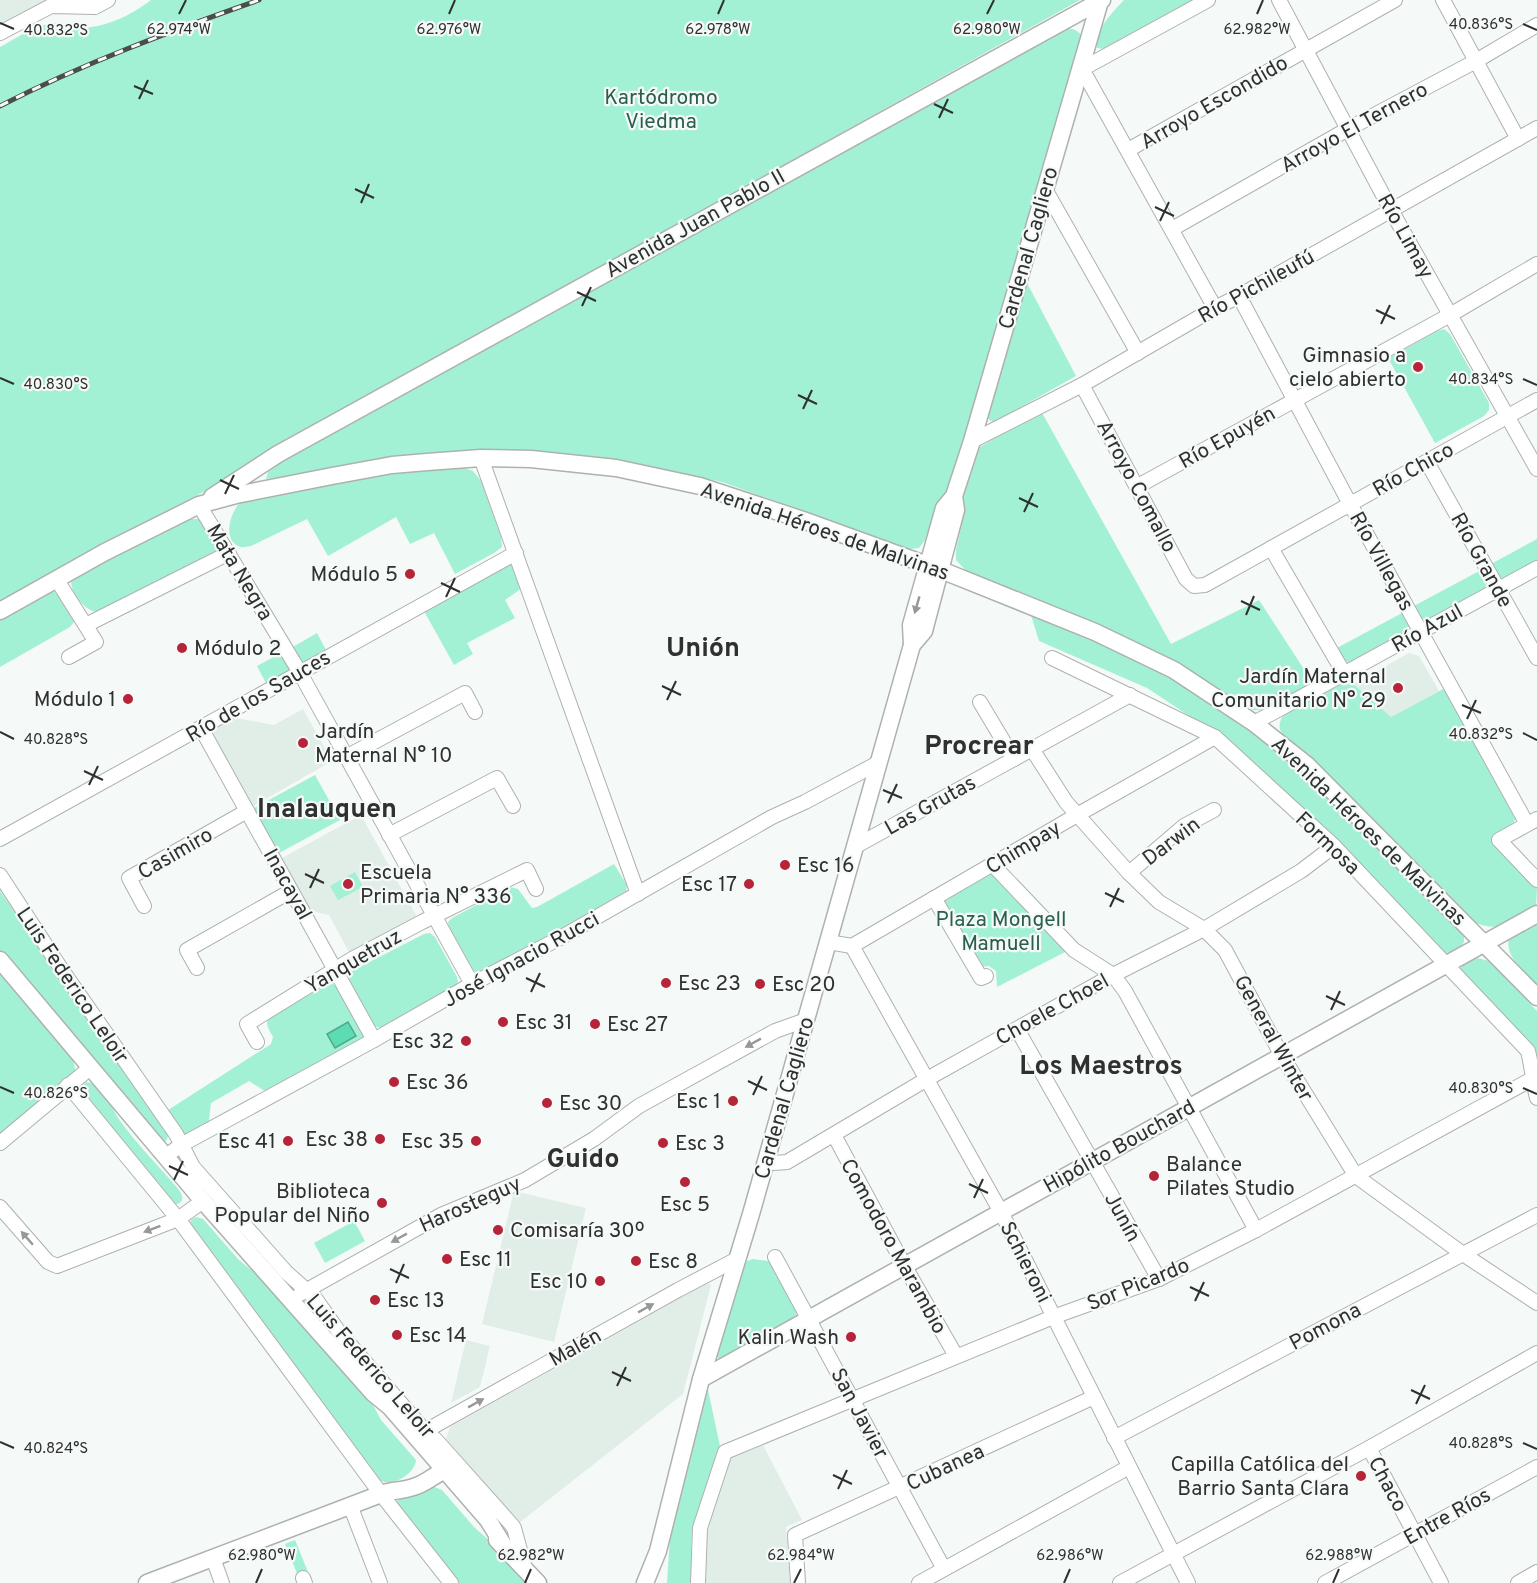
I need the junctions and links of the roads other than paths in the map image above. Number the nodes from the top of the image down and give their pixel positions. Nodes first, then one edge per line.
1 (108, 0) edge
2 (1101, 0) edge
3 (1208, 0) edge
4 (1279, 0) edge
5 (1395, 0) edge
6 (1443, 0) edge
7 (58, 2) edge
8 (1537, 25) edge
9 (0, 33) edge
10 (1306, 50) junction
11 (1476, 61) junction
12 (1082, 69) junction
13 (1537, 128) edge
14 (1348, 129) junction
15 (1518, 139) junction
16 (1128, 150) junction
17 (1045, 189) junction
18 (1391, 210) junction
19 (1172, 229) junction
20 (1537, 264) edge
21 (1239, 296) junction
22 (1215, 308) junction
23 (1450, 315) junction
24 (1138, 353) junction
25 (1082, 385) junction
26 (1295, 399) junction
27 (1537, 400) edge
28 (1507, 416) junction
29 (972, 441) junction
30 (481, 458) junction
31 (1426, 462) junction
32 (1537, 469) edge
33 (1138, 486) junction
34 (1350, 504) junction
35 (199, 506) junction
36 (1271, 548) junction
37 (229, 553) junction
38 (516, 553) junction
39 (1537, 567) edge
40 (934, 568) junction
41 (57, 580) junction
42 (1194, 586) joint
43 (1498, 589) junction
44 (0, 611) edge
45 (86, 625) junction
46 (1421, 631) junction
47 (69, 657) dead end
48 (1052, 658) dead end
49 (1537, 658) edge
50 (299, 671) junction
51 (1345, 675) junction
52 (1130, 695) junction
53 (980, 702) dead end
54 (475, 712) dead end
55 (1254, 723) junction
56 (201, 728) junction
57 (1215, 737) junction
58 (1032, 749) junction
59 (346, 757) junction
60 (1014, 759) junction
61 (879, 763) junction
62 (513, 806) dead end
63 (1214, 810) dead end
64 (247, 811) junction
65 (1077, 815) junction
66 (1532, 821) edge
67 (389, 835) junction
68 (0, 839) edge
69 (856, 846) junction
70 (1334, 846) junction
71 (993, 865) junction
72 (1129, 873) junction
73 (0, 875) edge
74 (1537, 880) edge
75 (536, 889) dead end
76 (291, 891) junction
77 (638, 894) junction
78 (934, 898) junction
79 (144, 906) dead end
80 (1537, 914) edge
81 (435, 916) junction
82 (1204, 929) junction
83 (828, 942) junction
84 (1485, 944) junction
85 (852, 946) junction
86 (0, 960) edge
87 (1446, 965) junction
88 (197, 968) dead end
89 (335, 969) junction
90 (1113, 975) junction
91 (986, 976) dead end
92 (472, 984) junction
93 (1537, 997) edge
94 (806, 1020) junction
95 (1017, 1029) junction
96 (374, 1040) junction
97 (257, 1041) dead end
98 (1282, 1056) junction
99 (90, 1068) junction
100 (927, 1079) junction
101 (1532, 1079) junction
102 (68, 1085) junction
103 (1537, 1098) edge
104 (1188, 1108) junction
105 (834, 1135) junction
106 (0, 1143) edge
107 (181, 1145) junction
108 (165, 1157) junction
109 (767, 1160) junction
110 (1092, 1161) junction
111 (1356, 1176) junction
112 (203, 1202) junction
113 (0, 1207) edge
114 (1001, 1212) junction
115 (1537, 1215) edge
116 (178, 1220) junction
117 (1256, 1230) junction
118 (1463, 1254) junction
119 (775, 1257) dead end
120 (737, 1259) junction
121 (904, 1265) junction
122 (1159, 1280) junction
123 (306, 1290) junction
124 (290, 1300) junction
125 (1537, 1303) edge
126 (1053, 1317) junction
127 (810, 1320) junction
128 (1537, 1353) edge
129 (956, 1356) junction
130 (701, 1379) junction
131 (373, 1393) junction
132 (1094, 1397) junction
133 (853, 1399) junction
134 (420, 1434) junction
135 (1114, 1438) junction
136 (1369, 1448) junction
137 (1129, 1467) junction
138 (1537, 1467) edge
139 (440, 1472) junction
140 (900, 1488) junction
141 (387, 1492) junction
142 (350, 1505) junction
143 (1415, 1534) junction
144 (658, 1551) junction
145 (1172, 1554) junction
146 (213, 1558) junction
147 (525, 1568) junction
148 (944, 1569) junction
149 (1537, 1572) edge
150 (147, 1583) edge
151 (222, 1583) edge
152 (380, 1583) edge
153 (451, 1583) edge
154 (538, 1583) edge
155 (645, 1583) edge
156 (660, 1583) edge
157 (698, 1583) edge
158 (798, 1583) edge
159 (919, 1583) edge
160 (1120, 1583) edge
161 (1188, 1583) edge
162 (1325, 1583) edge
163 (1441, 1583) edge
164 (1518, 1583) edge

1 - 7 street
2 - 12 main road, Cardenal Cagliero
2 - 35 main road, Avenida Juan Pablo II
3 - 12 street
4 - 10 street, Río Limay
5 - 10 street, Arroyo Escondido
6 - 11 street
7 - 9 street
8 - 11 street, Arroyo El Ternero
10 - 14 street, Río Limay
10 - 16 street, Arroyo Escondido
11 - 14 street, Arroyo El Ternero
11 - 15 street
12 - 16 street
12 - 17 main road, Cardenal Cagliero
13 - 15 street, Río Pichileufú
14 - 18 street, Río Limay
14 - 19 street, Arroyo El Ternero
15 - 18 street, Río Pichileufú
16 - 19 street
17 - 24 street
17 - 29 main road, Cardenal Cagliero
18 - 21 street, Río Pichileufú
18 - 23 street, Río Limay
19 - 22 street
20 - 23 street, Río Epuyén
21 - 22 street, Río Pichileufú
21 - 26 street, Río Villegas
22 - 24 street, Río Pichileufú
23 - 26 street, Río Epuyén
23 - 28 street, Río Limay
24 - 25 street, Río Pichileufú
25 - 29 street, Río Pichileufú
25 - 33 street, Arroyo Comallo
26 - 33 street, Río Epuyén
26 - 34 street, Río Villegas
27 - 28 street, Río Chico
28 - 31 street, Río Chico
28 - 32 street, Río Limay
29 - 40 main road, Cardenal Cagliero
30 - 35 main road, Avenida Héroes de Malvinas
30 - 38 street
30 - 40 main road, Avenida Héroes de Malvinas
31 - 34 street, Río Chico
31 - 43 street, Río Grande
33 - 42 street, Arroyo Comallo
34 - 36 street, Río Chico
34 - 46 street, Río Villegas
35 - 37 street, Mata Negra
35 - 41 main road, Avenida Héroes de Malvinas
36 - 42 street, Río Chico
36 - 51 street
37 - 45 street
37 - 50 street, Mata Negra
38 - 50 street, Río de los Sauces
38 - 77 street
39 - 43 street, Río Azul
40 - 55 main road, Avenida Héroes de Malvinas
40 - 61 main road, Cardenal Cagliero
41 - 44 main road, Avenida Héroes de Malvinas
41 - 45 street
43 - 46 street, Río Azul
43 - 49 street, Río Grande
45 - 47 street
46 - 51 street, Río Azul
46 - 66 street, Río Villegas
48 - 52 street, Formosa
50 - 56 street, Río de los Sauces
50 - 59 street, Mata Negra
51 - 55 street, Río Azul
52 - 57 street, Formosa
52 - 58 street, Las Grutas
53 - 60 street
54 - 59 street
55 - 84 main road, Avenida Héroes de Malvinas
56 - 64 street, Inacayal
56 - 68 street, Río de los Sauces
57 - 65 street, Chimpay
57 - 70 street, Formosa
58 - 60 street, Las Grutas
58 - 65 street, General Winter
59 - 67 street, Mata Negra
60 - 69 street, Las Grutas
61 - 69 main road, Cardenal Cagliero
61 - 77 street, José Ignacio Rucci
62 - 67 street
63 - 72 street, Darwin
64 - 76 street, Inacayal
64 - 79 street, Casimiro
65 - 71 street, Chimpay
65 - 72 street, General Winter
66 - 74 street
67 - 81 street, Mata Negra
69 - 83 main road, Cardenal Cagliero
70 - 82 street, Choele Choel
70 - 87 street, Formosa
71 - 78 street, Chimpay
71 - 90 street
72 - 82 street, General Winter
73 - 107 street, Luis Federico Leloir
75 - 81 street, Yanquetruz
76 - 88 street
76 - 89 street, Inacayal
77 - 92 street, José Ignacio Rucci
78 - 85 street, Chimpay
78 - 91 street
80 - 84 main road, Hipólito Bouchard
81 - 89 street, Yanquetruz
81 - 92 street, Mata Negra
82 - 90 street, Choele Choel
82 - 98 street, General Winter
83 - 85 street
83 - 94 main road, Cardenal Cagliero
84 - 87 main road, Hipólito Bouchard
84 - 93 main road, Avenida Héroes de Malvinas
85 - 100 street, Schieroni
86 - 99 main road
87 - 98 main road, Hipólito Bouchard
87 - 101 street, Formosa
89 - 96 street, Inacayal
89 - 97 street, Yanquetruz
90 - 95 street, Choele Choel
90 - 104 street
92 - 96 street, José Ignacio Rucci
94 - 109 main road, Cardenal Cagliero
94 -> 123 street, Harosteguy
95 - 100 street, Choele Choel
95 - 110 street, Junín
96 - 107 street, José Ignacio Rucci
98 - 104 main road, Hipólito Bouchard
98 - 111 street, General Winter
99 - 102 street
99 - 108 main road
100 - 105 street, Choele Choel
100 - 114 street, Schieroni
101 - 103 street, Formosa
101 - 111 street, Sor Picardo
102 - 106 street
102 - 116 street
104 - 110 main road, Hipólito Bouchard
104 - 117 street
105 - 109 street, Choele Choel
105 - 121 street, Comodoro Marambio
107 - 108 street, José Ignacio Rucci
107 - 123 street, Luis Federico Leloir
108 - 112 main road
109 - 120 main road, Cardenal Cagliero
110 - 114 main road, Hipólito Bouchard
110 - 122 street, Junín
111 - 117 street, Sor Picardo
111 - 118 street, General Winter
112 - 116 street
112 - 124 main road
116 -> 113 street
114 - 121 main road, Hipólito Bouchard
114 - 126 street, Schieroni
115 - 118 street, Pomona
116 - 141 street
117 - 122 street, Sor Picardo
118 - 125 street, General Winter
118 - 135 street, Pomona
119 - 127 street, San Javier
120 - 130 main road, Cardenal Cagliero
134 -> 120 street, Malén
121 - 127 main road, Hipólito Bouchard
121 - 129 street, Comodoro Marambio
122 - 126 street, Sor Picardo
123 - 124 street, Harosteguy
123 - 134 street, Luis Federico Leloir
124 - 131 main road
126 - 129 street, Sor Picardo
126 - 132 street, Schieroni
127 - 130 main road, Hipólito Bouchard
127 - 133 street, San Javier
128 - 136 street
129 - 133 street, Sor Picardo
130 - 144 main road, Cardenal Cagliero
131 - 134 main road
131 - 139 main road
132 - 135 street, Schieroni
132 - 140 street, Cubanea
133 - 140 street, San Javier
133 - 157 street, Sor Picardo
134 - 139 main road
134 - 147 street, Luis Federico Leloir
135 - 137 street, Schieroni
136 - 143 street, Chaco
136 - 145 street
137 - 145 street, Schieroni
137 - 148 street
138 - 143 street, Entre Ríos
139 - 141 main road
139 - 147 main road
140 - 148 street, San Javier
140 - 158 street, Cubanea
141 - 142 main road
141 - 153 street
142 - 146 main road
142 - 152 street
143 - 162 street, Entre Ríos
143 - 163 street, Chaco
144 - 155 main road, Cardenal Cagliero
144 - 156 main road, Cardenal Cagliero
145 - 160 street
145 - 161 street, Schieroni
146 - 150 main road
146 - 151 street
147 - 154 main road
148 - 159 street
149 - 164 street

